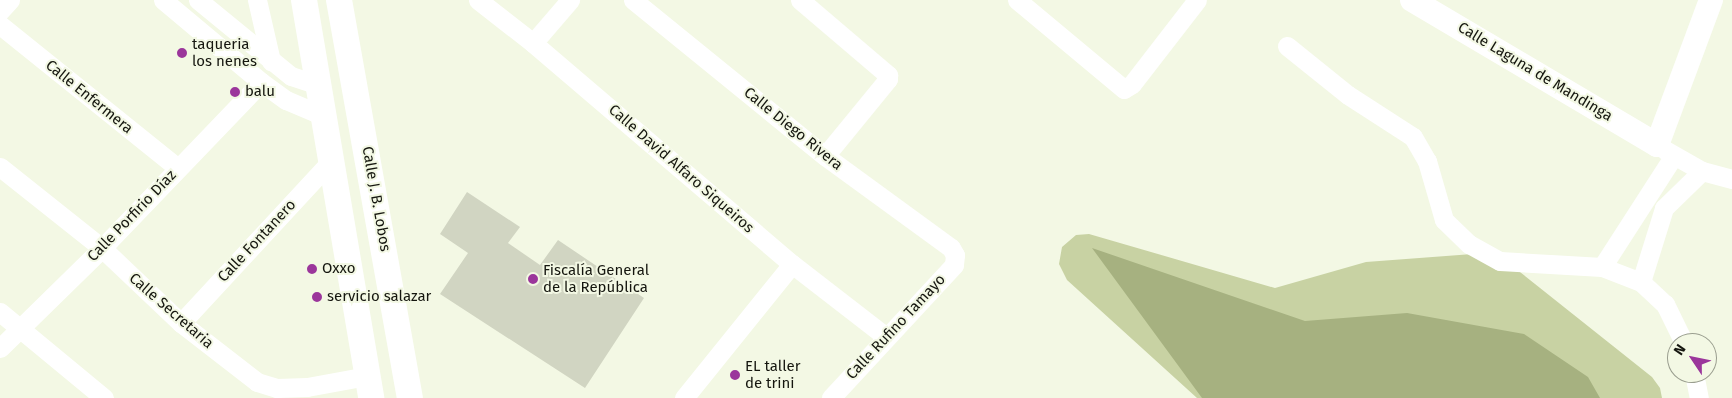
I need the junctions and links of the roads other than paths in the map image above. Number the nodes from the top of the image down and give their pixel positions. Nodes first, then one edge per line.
1 (10, 0) edge
2 (163, 0) edge
3 (198, 0) edge
4 (304, 0) edge
5 (339, 0) edge
6 (478, 0) edge
7 (570, 0) edge
8 (633, 0) edge
9 (800, 0) edge
10 (1017, 0) edge
11 (1197, 0) edge
12 (1412, 0) edge
13 (1711, 0) edge
14 (254, 2) edge
15 (0, 11) edge
16 (0, 25) edge
17 (533, 43) junction
18 (1287, 46) dead end
19 (271, 61) junction
20 (261, 82) junction
21 (318, 85) junction
22 (324, 116) junction
23 (1666, 151) junction
24 (825, 156) junction
25 (332, 160) junction
26 (0, 167) edge
27 (178, 168) junction
28 (1702, 171) junction
29 (1732, 179) edge
30 (1645, 201) junction
31 (1664, 208) junction
32 (102, 248) junction
33 (954, 255) joint
34 (792, 264) junction
35 (1602, 267) junction
36 (1641, 282) junction
37 (0, 312) edge
38 (181, 323) junction
39 (22, 330) junction
40 (1679, 333) edge
41 (885, 336) junction
42 (0, 348) edge
43 (1696, 383) edge
44 (370, 387) edge
45 (104, 398) edge
46 (410, 398) edge
47 (684, 398) edge
48 (831, 398) edge
49 (1698, 398) edge

1 - 15 street
2 - 20 street
3 - 19 street
4 - 21 main road
5 - 46 main road, Calle J. B. Lobos
6 - 17 street, Calle David Alfaro Siqueiros
7 - 17 street
8 - 24 street, Calle Diego Rivera
9 - 24 street
10 - 11 street
12 - 23 street, Calle Laguna de Mandinga
13 - 23 street
14 - 19 street
16 - 27 street, Calle Enfermera
17 - 34 street, Calle David Alfaro Siqueiros
18 - 35 street
19 - 21 street
20 - 22 street
20 - 27 street, Calle Porfirio Díaz
21 - 22 main road
22 - 25 main road
23 - 28 street
23 - 30 street
24 - 33 street, Calle Diego Rivera
25 - 38 street, Calle Fontanero
25 - 44 main road
26 - 32 street, Calle Secretaria
27 - 32 street, Calle Porfirio Díaz
28 - 29 street
28 - 31 street
30 - 31 street
30 - 35 street
31 - 36 street
32 - 38 street, Calle Secretaria
32 - 39 street, Calle Porfirio Díaz
33 - 41 street, Calle Rufino Tamayo
34 - 41 street, Calle David Alfaro Siqueiros
34 - 47 street
35 - 36 street
36 - 40 street
37 - 39 street
38 - 44 street, Calle Secretaria
39 - 42 street, Calle Porfirio Díaz
39 - 45 street
41 - 48 street, Calle Rufino Tamayo
43 - 49 street

